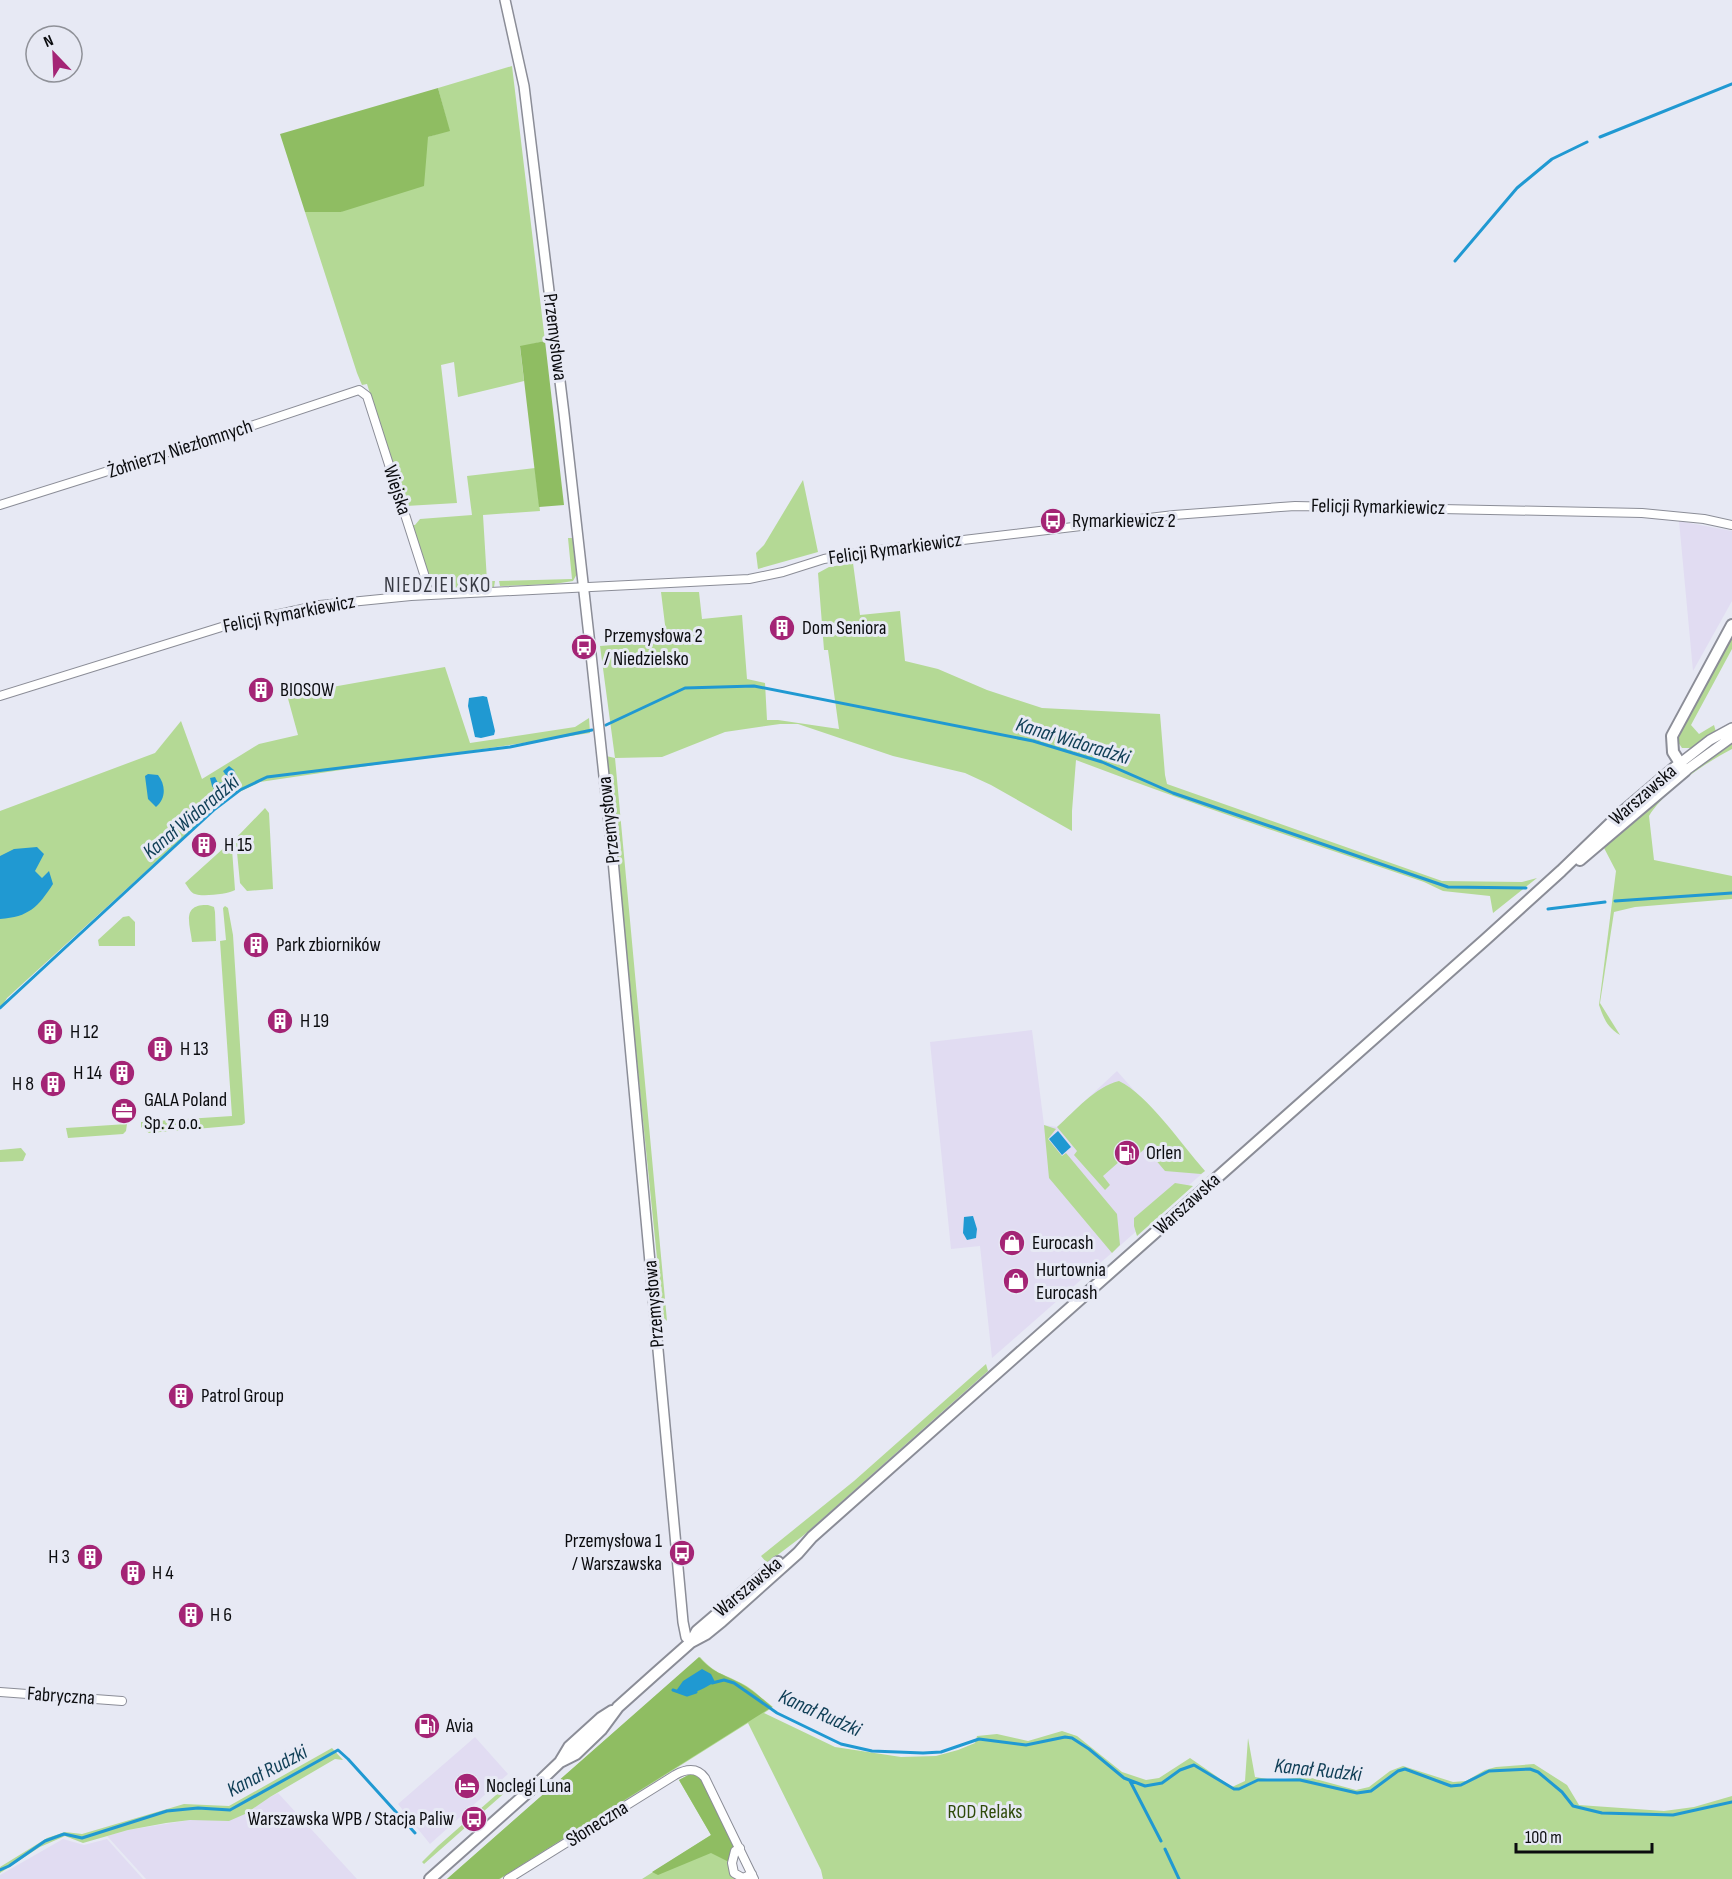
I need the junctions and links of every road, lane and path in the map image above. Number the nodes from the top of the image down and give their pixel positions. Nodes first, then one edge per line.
1 (506, 0) edge
2 (359, 390) joint
3 (0, 505) edge
4 (1732, 525) edge
5 (583, 586) junction
6 (429, 595) junction
7 (1732, 625) edge
8 (0, 696) edge
9 (1732, 728) edge
10 (1732, 737) edge
11 (1682, 767) junction
12 (691, 1642) junction
13 (0, 1692) edge
14 (122, 1701) dead end
15 (740, 1848) junction
16 (753, 1876) edge
17 (430, 1879) edge
18 (508, 1879) edge

1 - 5 street, Przemysłowa
2 - 3 street, Żołnierzy Niezłomnych
2 - 6 street, Wiejska
4 - 5 street, Felicji Rymarkiewicz
5 - 6 street, Felicji Rymarkiewicz
5 - 12 street, Przemysłowa
6 - 8 street, Felicji Rymarkiewicz
7 - 11 main road
9 - 11 street, Warszawska
10 - 11 street, Warszawska
11 - 12 main road, Warszawska
12 - 17 main road, Warszawska
13 - 14 street, Fabryczna
15 - 16 street
15 - 16 street
15 - 18 street, Słoneczna

